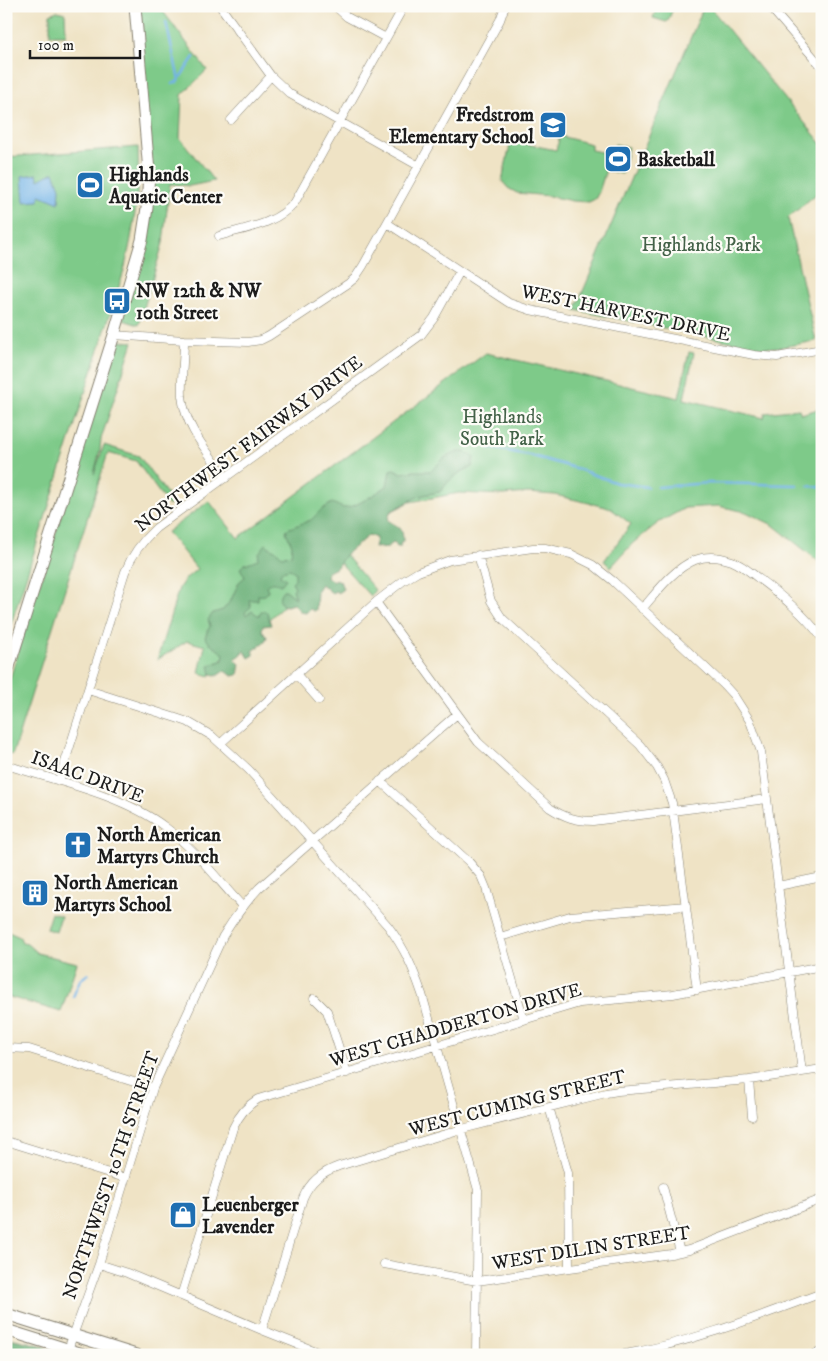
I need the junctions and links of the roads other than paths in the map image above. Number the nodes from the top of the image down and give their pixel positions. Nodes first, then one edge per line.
1 (135, 6) edge
2 (220, 6) edge
3 (335, 6) edge
4 (404, 6) edge
5 (505, 6) edge
6 (769, 6) edge
7 (386, 38) junction
8 (822, 68) edge
9 (271, 76) junction
10 (232, 120) dead end
11 (340, 121) junction
12 (419, 166) junction
13 (387, 223) junction
14 (219, 236) dead end
15 (460, 271) junction
16 (114, 335) junction
17 (184, 340) junction
18 (822, 349) edge
19 (226, 478) junction
20 (478, 555) junction
21 (376, 602) junction
22 (642, 609) junction
23 (822, 638) edge
24 (296, 674) junction
25 (6, 676) edge
26 (88, 690) junction
27 (318, 700) dead end
28 (457, 714) junction
29 (221, 743) junction
30 (6, 765) edge
31 (59, 781) junction
32 (380, 781) junction
33 (768, 799) junction
34 (674, 811) junction
35 (312, 841) junction
36 (822, 877) edge
37 (778, 886) junction
38 (242, 906) junction
39 (686, 906) junction
40 (500, 937) junction
41 (822, 966) edge
42 (789, 973) junction
43 (697, 990) junction
44 (314, 998) dead end
45 (524, 1020) junction
46 (437, 1046) junction
47 (6, 1048) edge
48 (822, 1069) edge
49 (802, 1072) junction
50 (347, 1073) junction
51 (749, 1080) junction
52 (153, 1088) junction
53 (549, 1107) junction
54 (752, 1116) dead end
55 (462, 1129) junction
56 (6, 1141) edge
57 (126, 1178) junction
58 (663, 1187) dead end
59 (822, 1199) edge
60 (680, 1252) junction
61 (99, 1264) junction
62 (384, 1264) dead end
63 (569, 1268) junction
64 (478, 1281) junction
65 (822, 1293) edge
66 (181, 1296) junction
67 (6, 1314) edge
68 (6, 1330) edge
69 (262, 1330) junction
70 (73, 1335) junction
71 (67, 1352) edge
72 (822, 1353) edge
73 (86, 1355) edge
74 (136, 1355) edge
75 (326, 1355) edge
76 (476, 1355) edge
77 (620, 1355) edge
78 (817, 1355) edge

1 - 16 main road
2 - 9 street
3 - 7 street
4 - 7 street
5 - 12 street
6 - 8 street
7 - 11 street
9 - 10 street
9 - 11 street
11 - 12 street
11 - 14 street
12 - 13 street
13 - 15 street, WEST HARVEST DRIVE
13 - 17 street
15 - 18 street, WEST HARVEST DRIVE
15 - 19 street, NORTHWEST FAIRWAY DRIVE
16 - 17 street
16 - 25 main road
17 - 19 street
19 - 26 street, NORTHWEST FAIRWAY DRIVE
20 - 21 street
20 - 22 street
20 - 34 street
21 - 24 street
21 - 28 street
22 - 23 street
22 - 33 street
24 - 27 street
24 - 29 street
26 - 29 street
26 - 31 street, NORTHWEST FAIRWAY DRIVE
28 - 32 street, NORTHWEST 10TH STREET
28 - 34 street
29 - 35 street
30 - 31 street, ISAAC DRIVE
31 - 38 street, ISAAC DRIVE
32 - 35 street, NORTHWEST 10TH STREET
32 - 40 street
33 - 34 street
33 - 37 street
34 - 39 street
35 - 38 street, NORTHWEST 10TH STREET
35 - 46 street
36 - 37 street
37 - 42 street
38 - 52 street, NORTHWEST 10TH STREET
39 - 40 street
39 - 43 street
40 - 45 street
41 - 42 street, WEST CHADDERTON DRIVE
42 - 43 street, WEST CHADDERTON DRIVE
42 - 49 street
43 - 45 street, WEST CHADDERTON DRIVE
44 - 50 street
45 - 46 street, WEST CHADDERTON DRIVE
46 - 50 street, WEST CHADDERTON DRIVE
46 - 55 street
47 - 52 street
48 - 49 street, WEST CUMING STREET
49 - 51 street, WEST CUMING STREET
50 - 66 street, WEST CHADDERTON DRIVE
51 - 53 street, WEST CUMING STREET
51 - 54 street
52 - 57 street, NORTHWEST 10TH STREET
53 - 55 street, WEST CUMING STREET
53 - 63 street
55 - 64 street
55 - 69 street, WEST CUMING STREET
56 - 57 street
57 - 61 street, NORTHWEST 10TH STREET
58 - 60 street
59 - 60 street, WEST DILIN STREET
60 - 63 street, WEST DILIN STREET
61 - 66 street
61 - 70 street, NORTHWEST 10TH STREET
62 - 64 street, WEST DILIN STREET
63 - 64 street, WEST DILIN STREET
64 - 76 street
65 - 77 street
66 - 69 street
67 - 70 main road
68 - 71 main road
69 - 75 street
70 - 71 street, NORTHWEST 10TH STREET
70 - 74 main road
71 - 73 main road
72 - 78 main road

